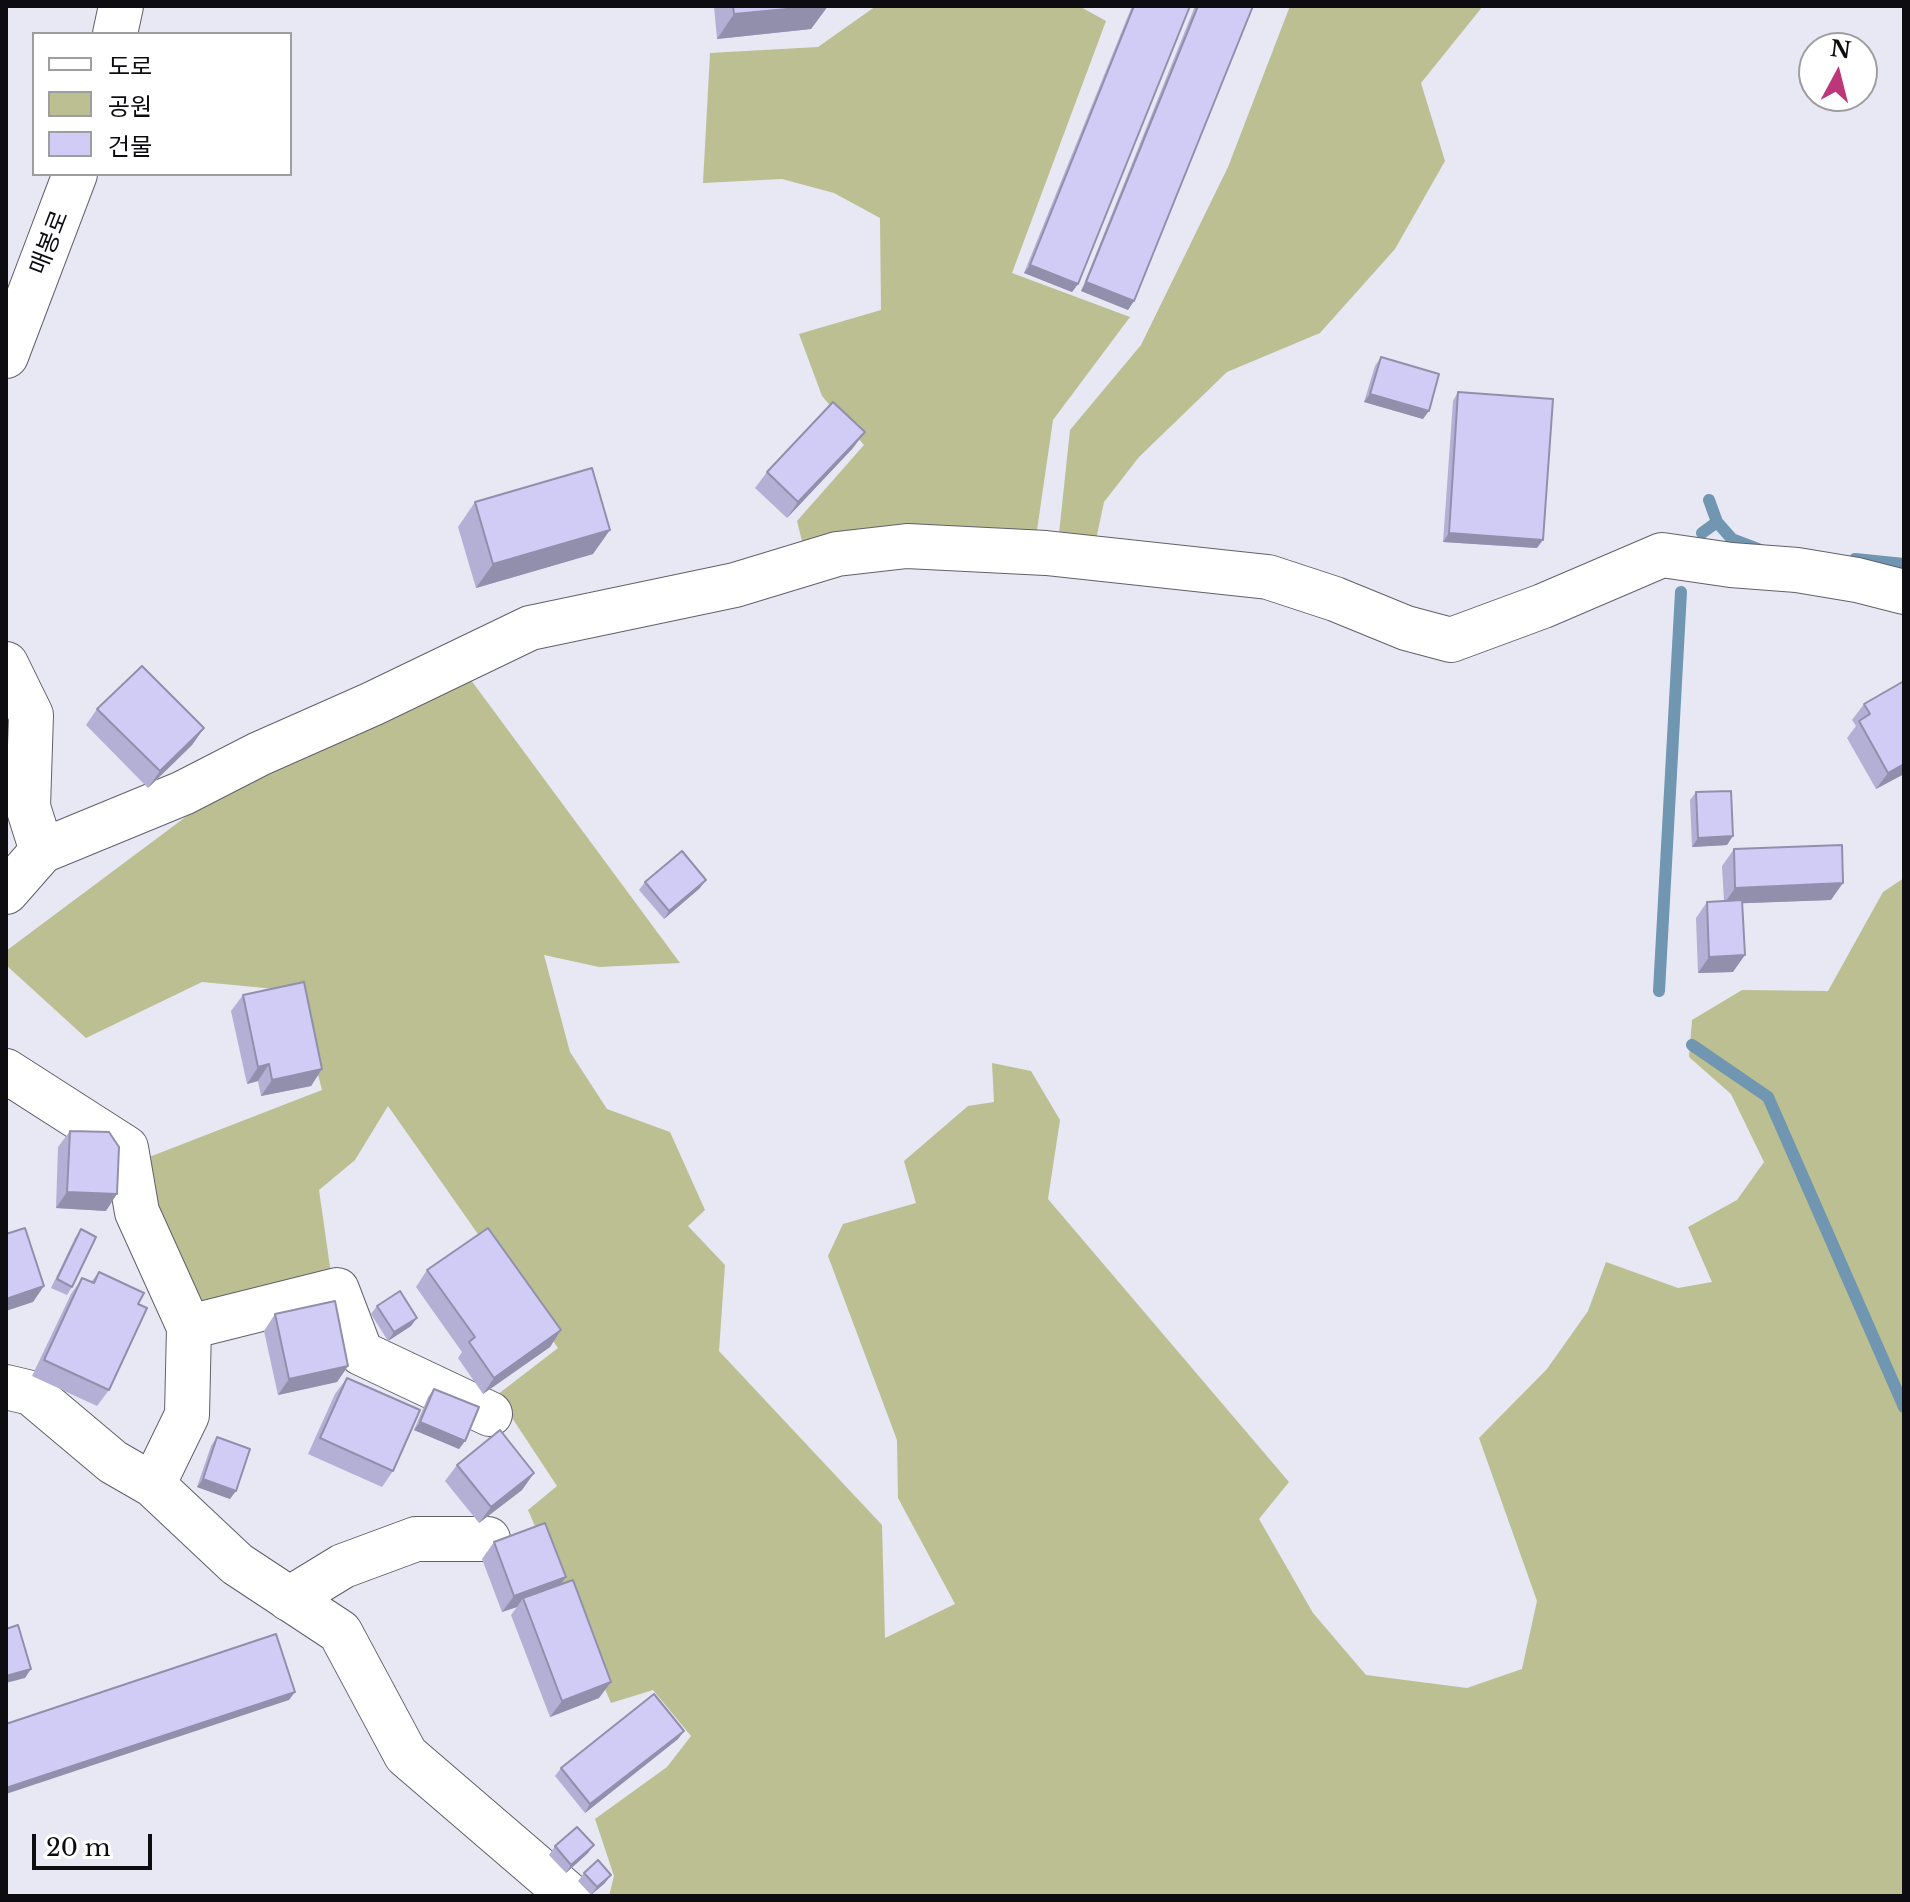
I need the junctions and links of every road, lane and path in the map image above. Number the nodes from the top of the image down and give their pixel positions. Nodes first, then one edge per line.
1 (121, 6) edge
2 (115, 32) edge
3 (74, 176) edge
4 (6, 356) edge
5 (1904, 592) edge
6 (6, 664) edge
7 (42, 851) junction
8 (6, 892) edge
9 (6, 1071) edge
10 (189, 1327) junction
11 (6, 1387) edge
12 (490, 1414) dead end
13 (153, 1485) junction
14 (488, 1539) dead end
15 (289, 1599) junction
16 (570, 1896) edge

1 - 2 street
3 - 4 street, 매봉로
5 - 7 street
6 - 7 street
7 - 8 street
9 - 10 street
10 - 12 street
10 - 13 street
11 - 13 street
13 - 15 street
14 - 15 street
15 - 16 street

